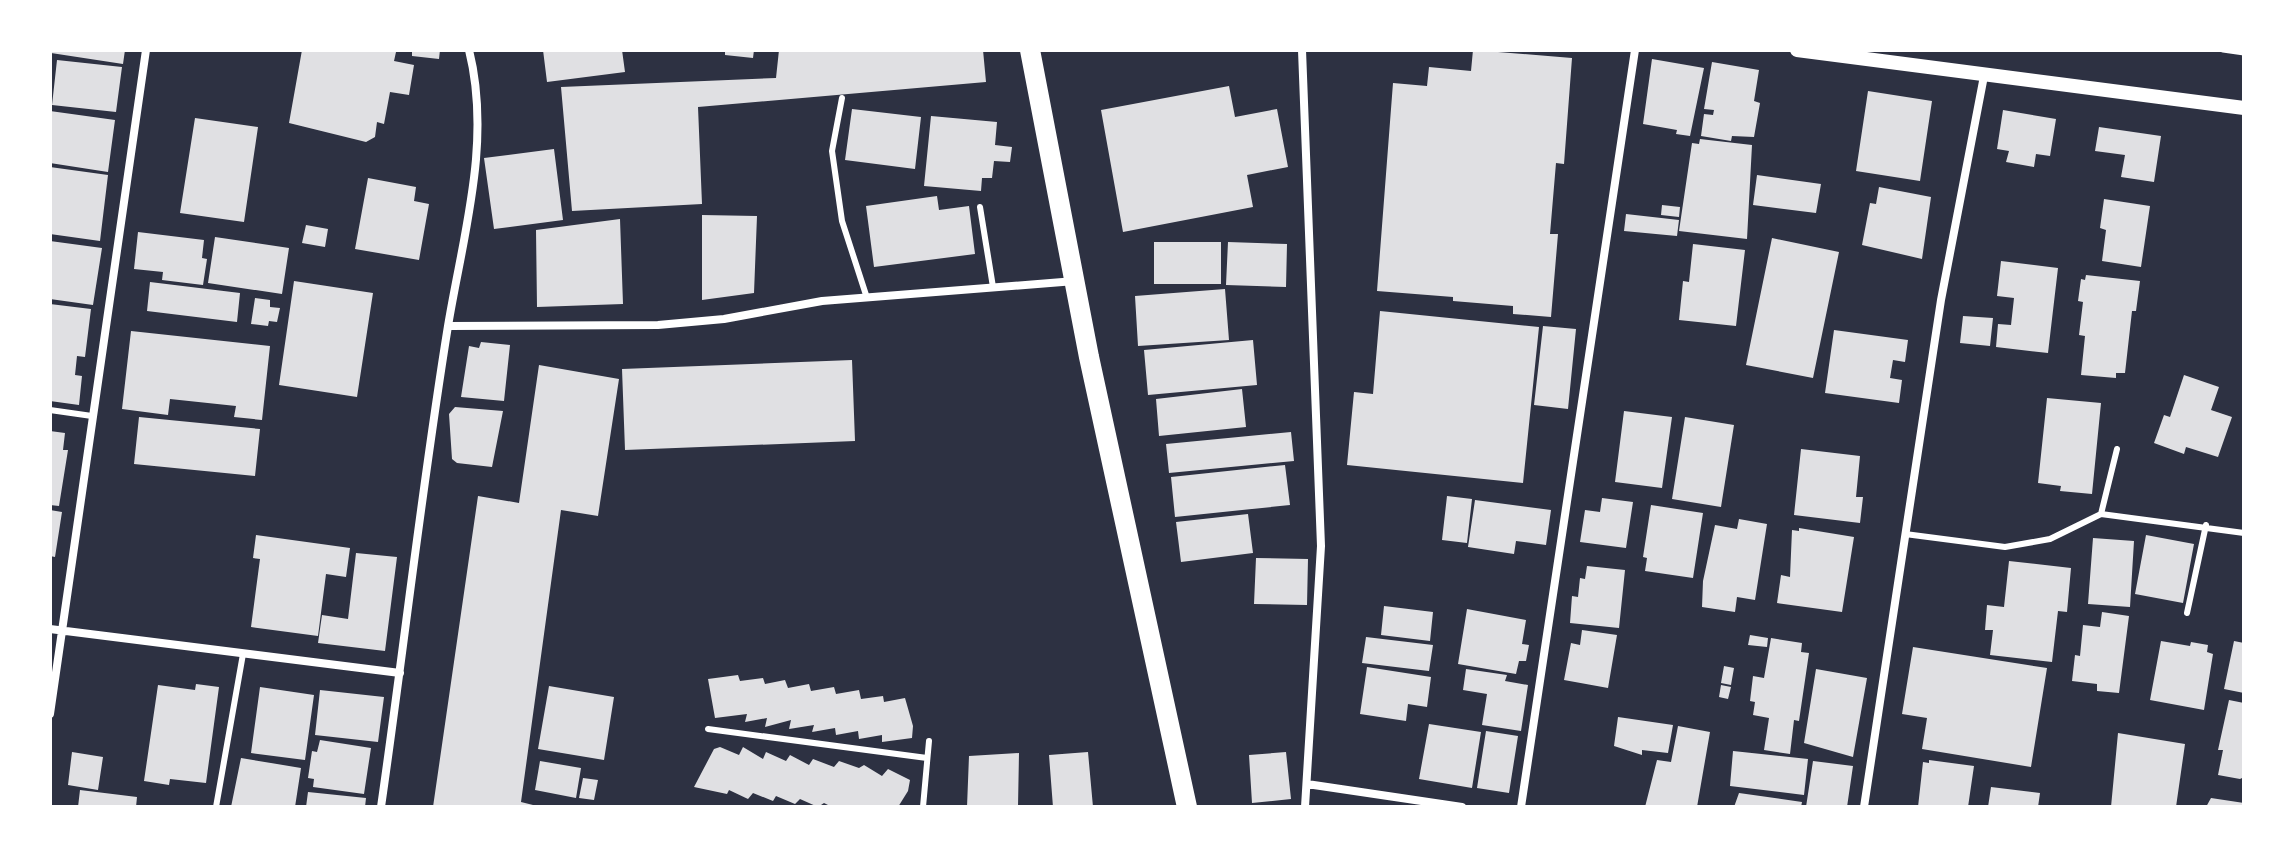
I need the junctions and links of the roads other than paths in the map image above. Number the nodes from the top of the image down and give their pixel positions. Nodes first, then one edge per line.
1 (146, 50) edge
2 (469, 50) edge
3 (1030, 50) edge
4 (1302, 50) edge
5 (1635, 50) edge
6 (1797, 50) edge
7 (1984, 76) junction
8 (842, 98) dead end
9 (2244, 108) edge
10 (980, 207) dead end
11 (1076, 281) junction
12 (993, 287) junction
13 (867, 298) junction
14 (448, 326) junction
15 (50, 410) edge
16 (92, 416) junction
17 (2117, 449) dead end
18 (2101, 514) junction
19 (2206, 525) junction
20 (2244, 533) edge
21 (1905, 534) junction
22 (2187, 613) dead end
23 (50, 629) edge
24 (61, 630) junction
25 (243, 654) junction
26 (400, 673) junction
27 (50, 714) edge
28 (708, 729) dead end
29 (929, 741) dead end
30 (927, 758) junction
31 (1307, 784) junction
32 (216, 807) edge
33 (381, 807) edge
34 (923, 807) edge
35 (1187, 807) edge
36 (1305, 807) edge
37 (1462, 807) edge
38 (1521, 807) edge
39 (1864, 807) edge

1 - 16 street
2 - 14 street
3 - 11 main road
4 - 31 street
5 - 38 street
6 - 7 street
7 - 9 street
7 - 21 street
8 - 13 lane
10 - 12 lane
11 - 12 street
11 - 35 main road
12 - 13 street
13 - 14 street
14 - 26 street
15 - 16 lane
16 - 24 street
17 - 18 lane
18 - 19 lane
18 - 21 lane
19 - 20 lane
19 - 22 lane
21 - 39 street
23 - 24 street
24 - 25 street
24 - 27 street
25 - 26 street
25 - 32 lane
26 - 33 street
28 - 30 lane
29 - 30 lane
30 - 34 lane
31 - 36 street
31 - 37 street

